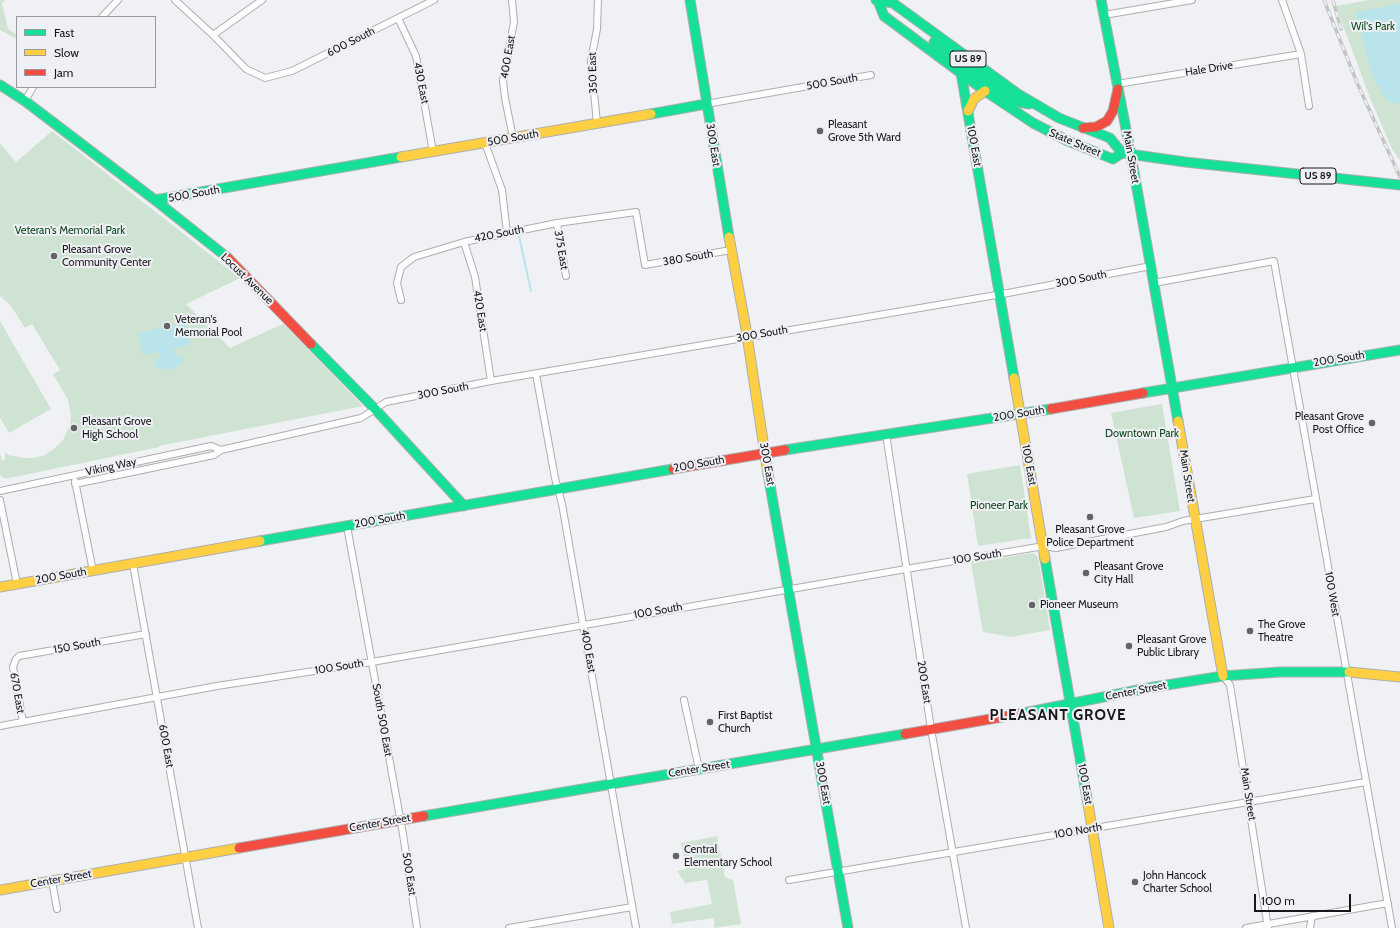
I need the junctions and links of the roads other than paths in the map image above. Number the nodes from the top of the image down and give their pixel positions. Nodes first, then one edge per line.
1 (118, 0) edge
2 (175, 0) edge
3 (262, 0) edge
4 (434, 0) edge
5 (512, 0) edge
6 (598, 0) edge
7 (690, 0) edge
8 (878, 0) edge
9 (1101, 0) edge
10 (1192, 0) edge
11 (1282, 0) edge
12 (907, 14) junction
13 (1104, 15) junction
14 (103, 16) edge
15 (398, 18) junction
16 (213, 35) junction
17 (1301, 54) junction
18 (964, 70) junction
19 (871, 75) dead end
20 (0, 85) edge
21 (1118, 87) junction
22 (32, 88) edge
23 (985, 91) junction
24 (25, 101) junction
25 (706, 104) junction
26 (1034, 105) junction
27 (1309, 106) dead end
28 (968, 111) junction
29 (597, 123) junction
30 (1081, 128) junction
31 (513, 138) junction
32 (485, 143) junction
33 (433, 152) junction
34 (1127, 154) junction
35 (1400, 185) edge
36 (155, 200) junction
37 (557, 223) junction
38 (507, 233) junction
39 (464, 242) junction
40 (731, 250) junction
41 (645, 265) joint
42 (1151, 266) junction
43 (566, 276) dead end
44 (1154, 283) junction
45 (1000, 294) junction
46 (401, 300) dead end
47 (747, 337) junction
48 (1400, 350) edge
49 (1293, 367) junction
50 (536, 374) junction
51 (491, 381) junction
52 (1173, 389) junction
53 (376, 410) junction
54 (1020, 414) junction
55 (886, 434) junction
56 (221, 450) junction
57 (764, 453) junction
58 (73, 476) junction
59 (75, 484) junction
60 (558, 489) junction
61 (0, 491) edge
62 (1315, 499) junction
63 (0, 500) edge
64 (464, 506) junction
65 (1194, 519) junction
66 (348, 526) junction
67 (1044, 546) junction
68 (132, 564) junction
69 (906, 569) junction
70 (93, 571) junction
71 (17, 584) junction
72 (0, 586) edge
73 (789, 589) junction
74 (583, 624) junction
75 (146, 634) junction
76 (372, 662) junction
77 (13, 664) joint
78 (1346, 672) junction
79 (1223, 676) junction
80 (1400, 677) edge
81 (157, 697) junction
82 (684, 700) dead end
83 (1071, 705) junction
84 (23, 722) junction
85 (0, 726) edge
86 (931, 729) junction
87 (817, 749) junction
88 (699, 770) junction
89 (1366, 782) junction
90 (611, 784) junction
91 (1250, 802) junction
92 (400, 820) junction
93 (1093, 829) junction
94 (952, 852) junction
95 (186, 857) junction
96 (838, 872) junction
97 (789, 880) dead end
98 (52, 881) junction
99 (0, 890) edge
100 (1388, 903) junction
101 (632, 907) junction
102 (57, 909) dead end
103 (1312, 916) junction
104 (1268, 926) edge
105 (198, 928) edge
106 (417, 928) edge
107 (509, 928) edge
108 (636, 928) edge
109 (848, 928) edge
110 (966, 928) edge
111 (1110, 928) edge
112 (1246, 928) edge
113 (1310, 928) edge
114 (1392, 928) edge

1 - 14 street
2 - 16 street
3 - 16 street
4 - 15 street, 600 South
5 - 31 street, 400 East
6 - 29 street, 350 East
7 - 25 street, 300 East
8 - 12 street, State Street / US 89
8 - 18 street, State Street / US 89
9 - 13 street, Main Street
10 - 13 street
11 - 17 street
12 - 18 street
12 - 26 street, State Street / US 89
13 - 21 street, Main Street
15 - 16 street, 600 South
15 - 33 street, 430 East
17 - 21 street, Hale Drive
17 - 27 street
18 - 23 street, State Street
18 - 26 street
18 - 28 street, 100 East
19 - 25 street, 500 South
20 - 24 street, Locust Avenue
21 - 30 street
21 - 34 street, Main Street
22 - 24 street
23 - 28 street
23 - 34 street, State Street / US 89
24 - 36 street, Locust Avenue
25 - 29 street, 500 South
25 - 40 street, 300 East
26 - 30 street, State Street / US 89
28 - 45 street, 100 East
29 - 31 street, 500 South
30 - 34 street, State Street / US 89
31 - 32 street, 500 South
32 - 33 street, 500 South
32 - 38 street
33 - 36 street, 500 South
34 - 35 street, State Street / US 89
34 - 42 street, Main Street
36 - 53 street, Locust Avenue
37 - 38 street, 420 South
37 - 41 street, 420 South
37 - 43 street, 375 East
38 - 39 street, 420 South
39 - 46 street, 420 South
39 - 51 street, 420 East
40 - 41 street, 380 South
40 - 47 street, 300 East
42 - 44 street, Main Street
42 - 45 street, 300 South
44 - 49 street, 100 West
44 - 52 street, Main Street
45 - 47 street, 300 South
45 - 54 street, 100 East
47 - 50 street, 300 South
47 - 57 street, 300 East
48 - 49 street, 200 South
49 - 52 street, 200 South
49 - 62 street, 100 West
50 - 51 street, 300 South
50 - 60 street, 400 East
51 - 53 street, 300 South
52 - 54 street, 200 South
52 - 65 street, Main Street
53 - 56 street, Viking Way
53 - 64 street, Locust Avenue
54 - 55 street, 200 South
54 - 67 street, 100 East
55 - 57 street, 200 South
55 - 69 street, 200 East
56 - 58 street, Viking Way
56 - 59 street, Viking Way
57 - 60 street, 200 South
57 - 73 street, 300 East
58 - 59 street
58 - 61 street, Viking Way
59 - 70 street
60 - 64 street, 200 South
60 - 74 street, 400 East
62 - 65 street, 100 South
62 - 78 street, 100 West
63 - 71 street
64 - 66 street, 200 South
65 - 67 street, 100 South
65 - 79 street, Main Street
66 - 68 street, 200 South
66 - 76 street, South 500 East
67 - 69 street, 100 South
67 - 83 street, 100 East
68 - 70 street, 200 South
68 - 75 street, 600 East
69 - 73 street, 100 South
69 - 86 street, 200 East
70 - 71 street, 200 South
71 - 72 street, 200 South
73 - 74 street, 100 South
73 - 87 street, 300 East
74 - 76 street, 100 South
74 - 90 street, 400 East
75 - 77 street, 150 South
75 - 81 street, 600 East
76 - 81 street, 100 South
76 - 92 street, South 500 East
77 - 84 street, 670 East
78 - 79 street, Center Street
78 - 80 street, Center Street
78 - 89 street, 100 West
79 - 83 street, Center Street
79 - 91 street, Main Street
81 - 84 street, 100 South
81 - 95 street, 600 East
82 - 88 street
83 - 86 street, Center Street
83 - 93 street, 100 East
84 - 85 street, 100 South
86 - 87 street, Center Street
86 - 94 street, 200 East
87 - 88 street, Center Street
87 - 96 street, 300 East
88 - 90 street, Center Street
89 - 91 street, 100 North
89 - 100 street, 100 West
90 - 92 street, Center Street
90 - 101 street, 400 East
91 - 93 street, 100 North
91 - 104 street, Main Street
92 - 95 street, Center Street
92 - 106 street, 500 East
93 - 94 street, 100 North
93 - 111 street, 100 East
94 - 96 street, 100 North
94 - 110 street, 200 East
95 - 98 street, Center Street
95 - 105 street, 600 East
96 - 97 street, 100 North
96 - 109 street, 300 East
98 - 99 street, Center Street
98 - 102 street
100 - 103 street
100 - 114 street, 100 West
101 - 107 street
101 - 108 street, 400 East
103 - 104 street
103 - 113 street
104 - 112 street

